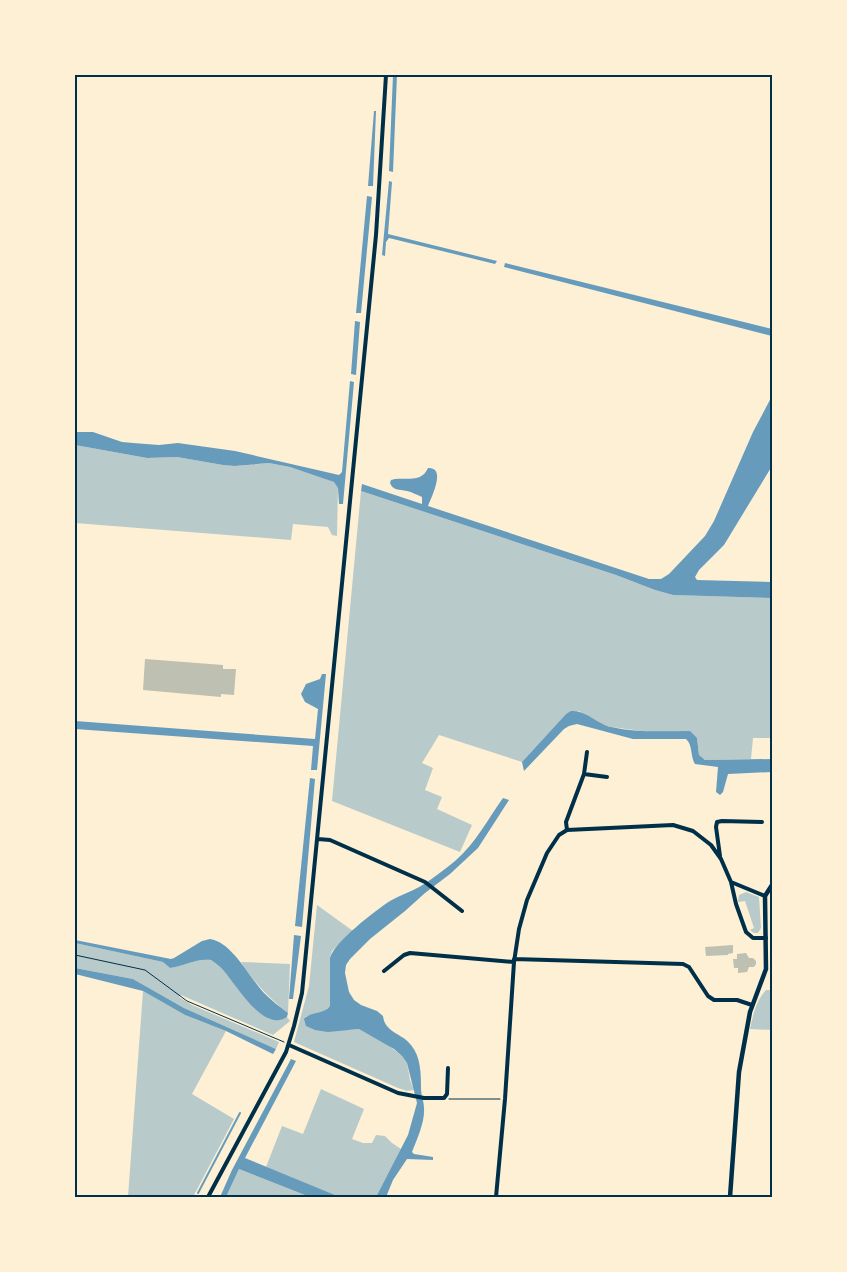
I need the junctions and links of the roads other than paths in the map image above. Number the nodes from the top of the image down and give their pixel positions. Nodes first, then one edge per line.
1 (386, 75) edge
2 (587, 752) dead end
3 (584, 774) junction
4 (607, 777) dead end
5 (762, 822) dead end
6 (567, 830) junction
7 (318, 839) junction
8 (721, 858) junction
9 (731, 882) junction
10 (772, 885) edge
11 (765, 896) junction
12 (462, 911) dead end
13 (766, 938) junction
14 (514, 960) junction
15 (384, 971) dead end
16 (752, 1005) junction
17 (289, 1045) junction
18 (448, 1068) dead end
19 (208, 1197) edge
20 (496, 1197) edge
21 (730, 1197) edge

1 - 7 street
2 - 3 street
3 - 4 street
3 - 6 street
5 - 8 street
6 - 8 street
6 - 14 street
7 - 12 street
7 - 17 street
8 - 9 street
9 - 11 street
9 - 13 street
10 - 11 street
11 - 13 street
13 - 16 street
14 - 15 street
14 - 16 street
14 - 20 street
16 - 21 street
17 - 18 street
17 - 19 street

